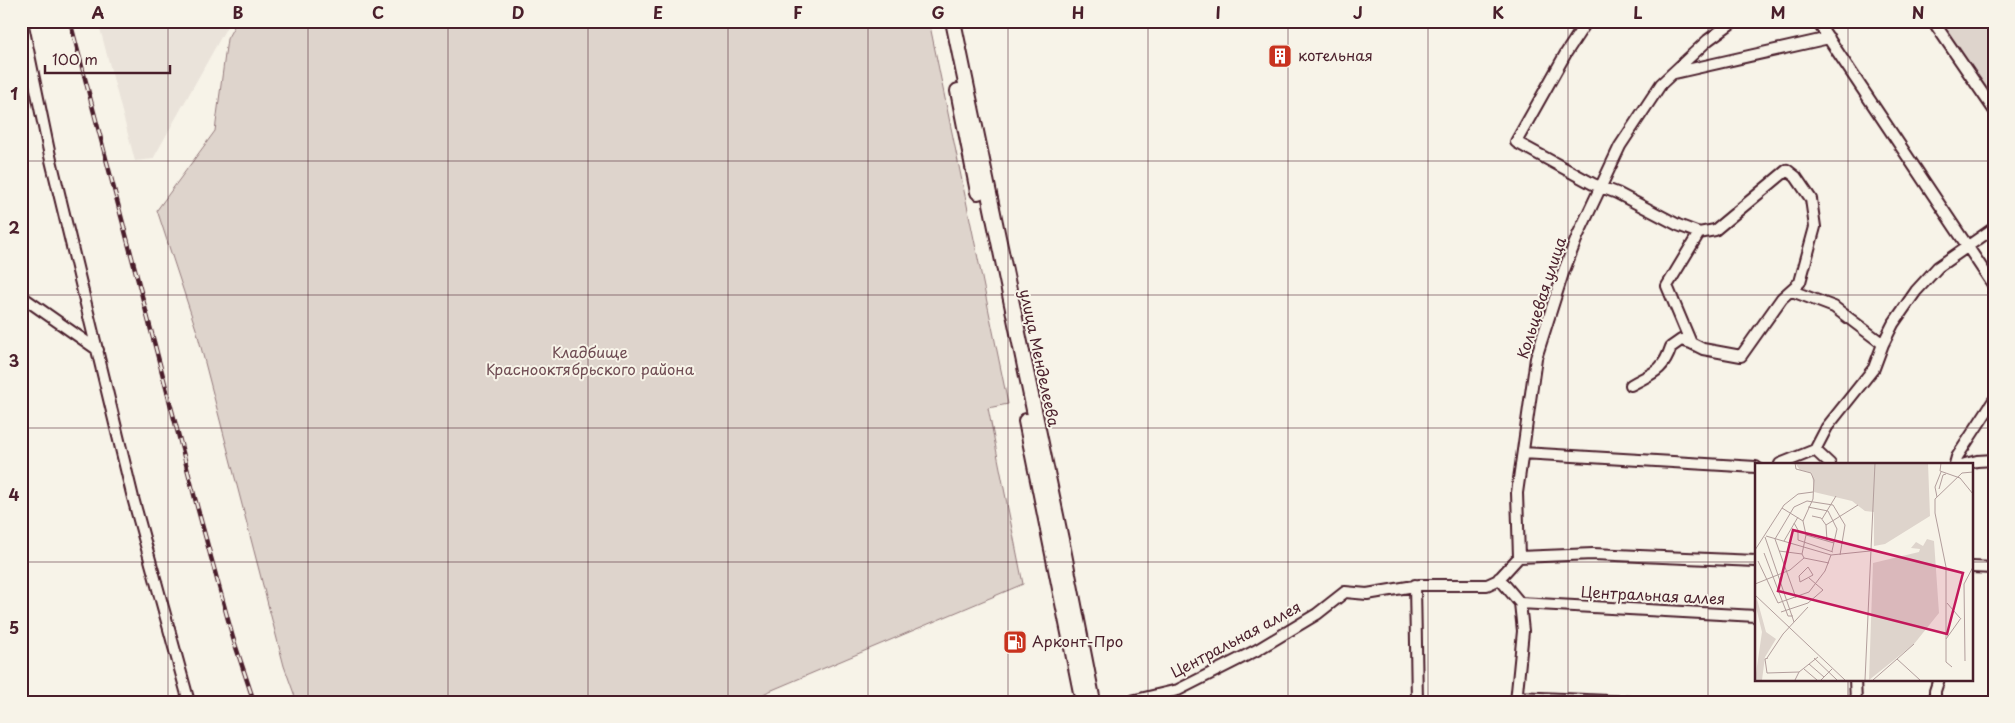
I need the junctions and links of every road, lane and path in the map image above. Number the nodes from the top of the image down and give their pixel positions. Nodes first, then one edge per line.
1 (22, 21) edge
2 (944, 21) edge
3 (953, 21) edge
4 (1587, 21) edge
5 (1734, 21) edge
6 (1817, 21) edge
7 (1933, 21) edge
8 (1829, 38) junction
9 (1674, 72) junction
10 (1994, 110) edge
11 (1601, 187) junction
12 (1994, 228) edge
13 (1699, 233) junction
14 (1968, 245) junction
15 (1994, 286) edge
16 (1792, 291) junction
17 (21, 296) edge
18 (1691, 343) junction
19 (1883, 344) junction
20 (98, 350) junction
21 (1631, 384) dead end
22 (1994, 400) edge
23 (1814, 450) junction
24 (1523, 453) junction
25 (1994, 460) edge
26 (1782, 463) edge
27 (1829, 463) edge
28 (1955, 463) edge
29 (1969, 463) edge
30 (1755, 467) edge
31 (1519, 557) junction
32 (1755, 561) edge
33 (1972, 567) edge
34 (1994, 568) edge
35 (1499, 578) junction
36 (1415, 585) junction
37 (1520, 603) junction
38 (1755, 616) edge
39 (1854, 680) edge
40 (1939, 680) edge
41 (1517, 699) edge
42 (1607, 701) edge
43 (189, 702) edge
44 (1083, 702) edge
45 (1093, 702) edge
46 (1127, 702) edge
47 (1417, 702) edge
48 (1631, 702) edge
49 (1856, 702) edge
50 (1936, 702) edge

1 - 20 street
2 - 44 highway, улица Менделеева
3 - 45 highway, улица Менделеева
4 - 11 street
5 - 9 street, Кольцевая улица
6 - 8 street
7 - 10 street
8 - 9 street
8 - 14 street
9 - 11 street, Кольцевая улица
11 - 13 street
11 - 24 street, Кольцевая улица
12 - 14 street
13 - 16 street
13 - 18 street
14 - 15 street
14 - 19 street
16 - 18 street
16 - 19 street
17 - 20 street
18 - 21 street
19 - 23 street
20 - 43 street
22 - 28 street
23 - 26 street
23 - 27 street
24 - 30 street
24 - 31 street, Кольцевая улица
25 - 29 street
31 - 32 street
31 - 35 street, Центральная аллея
33 - 34 street
35 - 36 street, Центральная аллея
35 - 37 street
36 - 46 street, Центральная аллея
36 - 47 street
37 - 38 street, Центральная аллея
37 - 41 street
39 - 49 street
40 - 50 street
41 - 42 street
42 - 48 street

